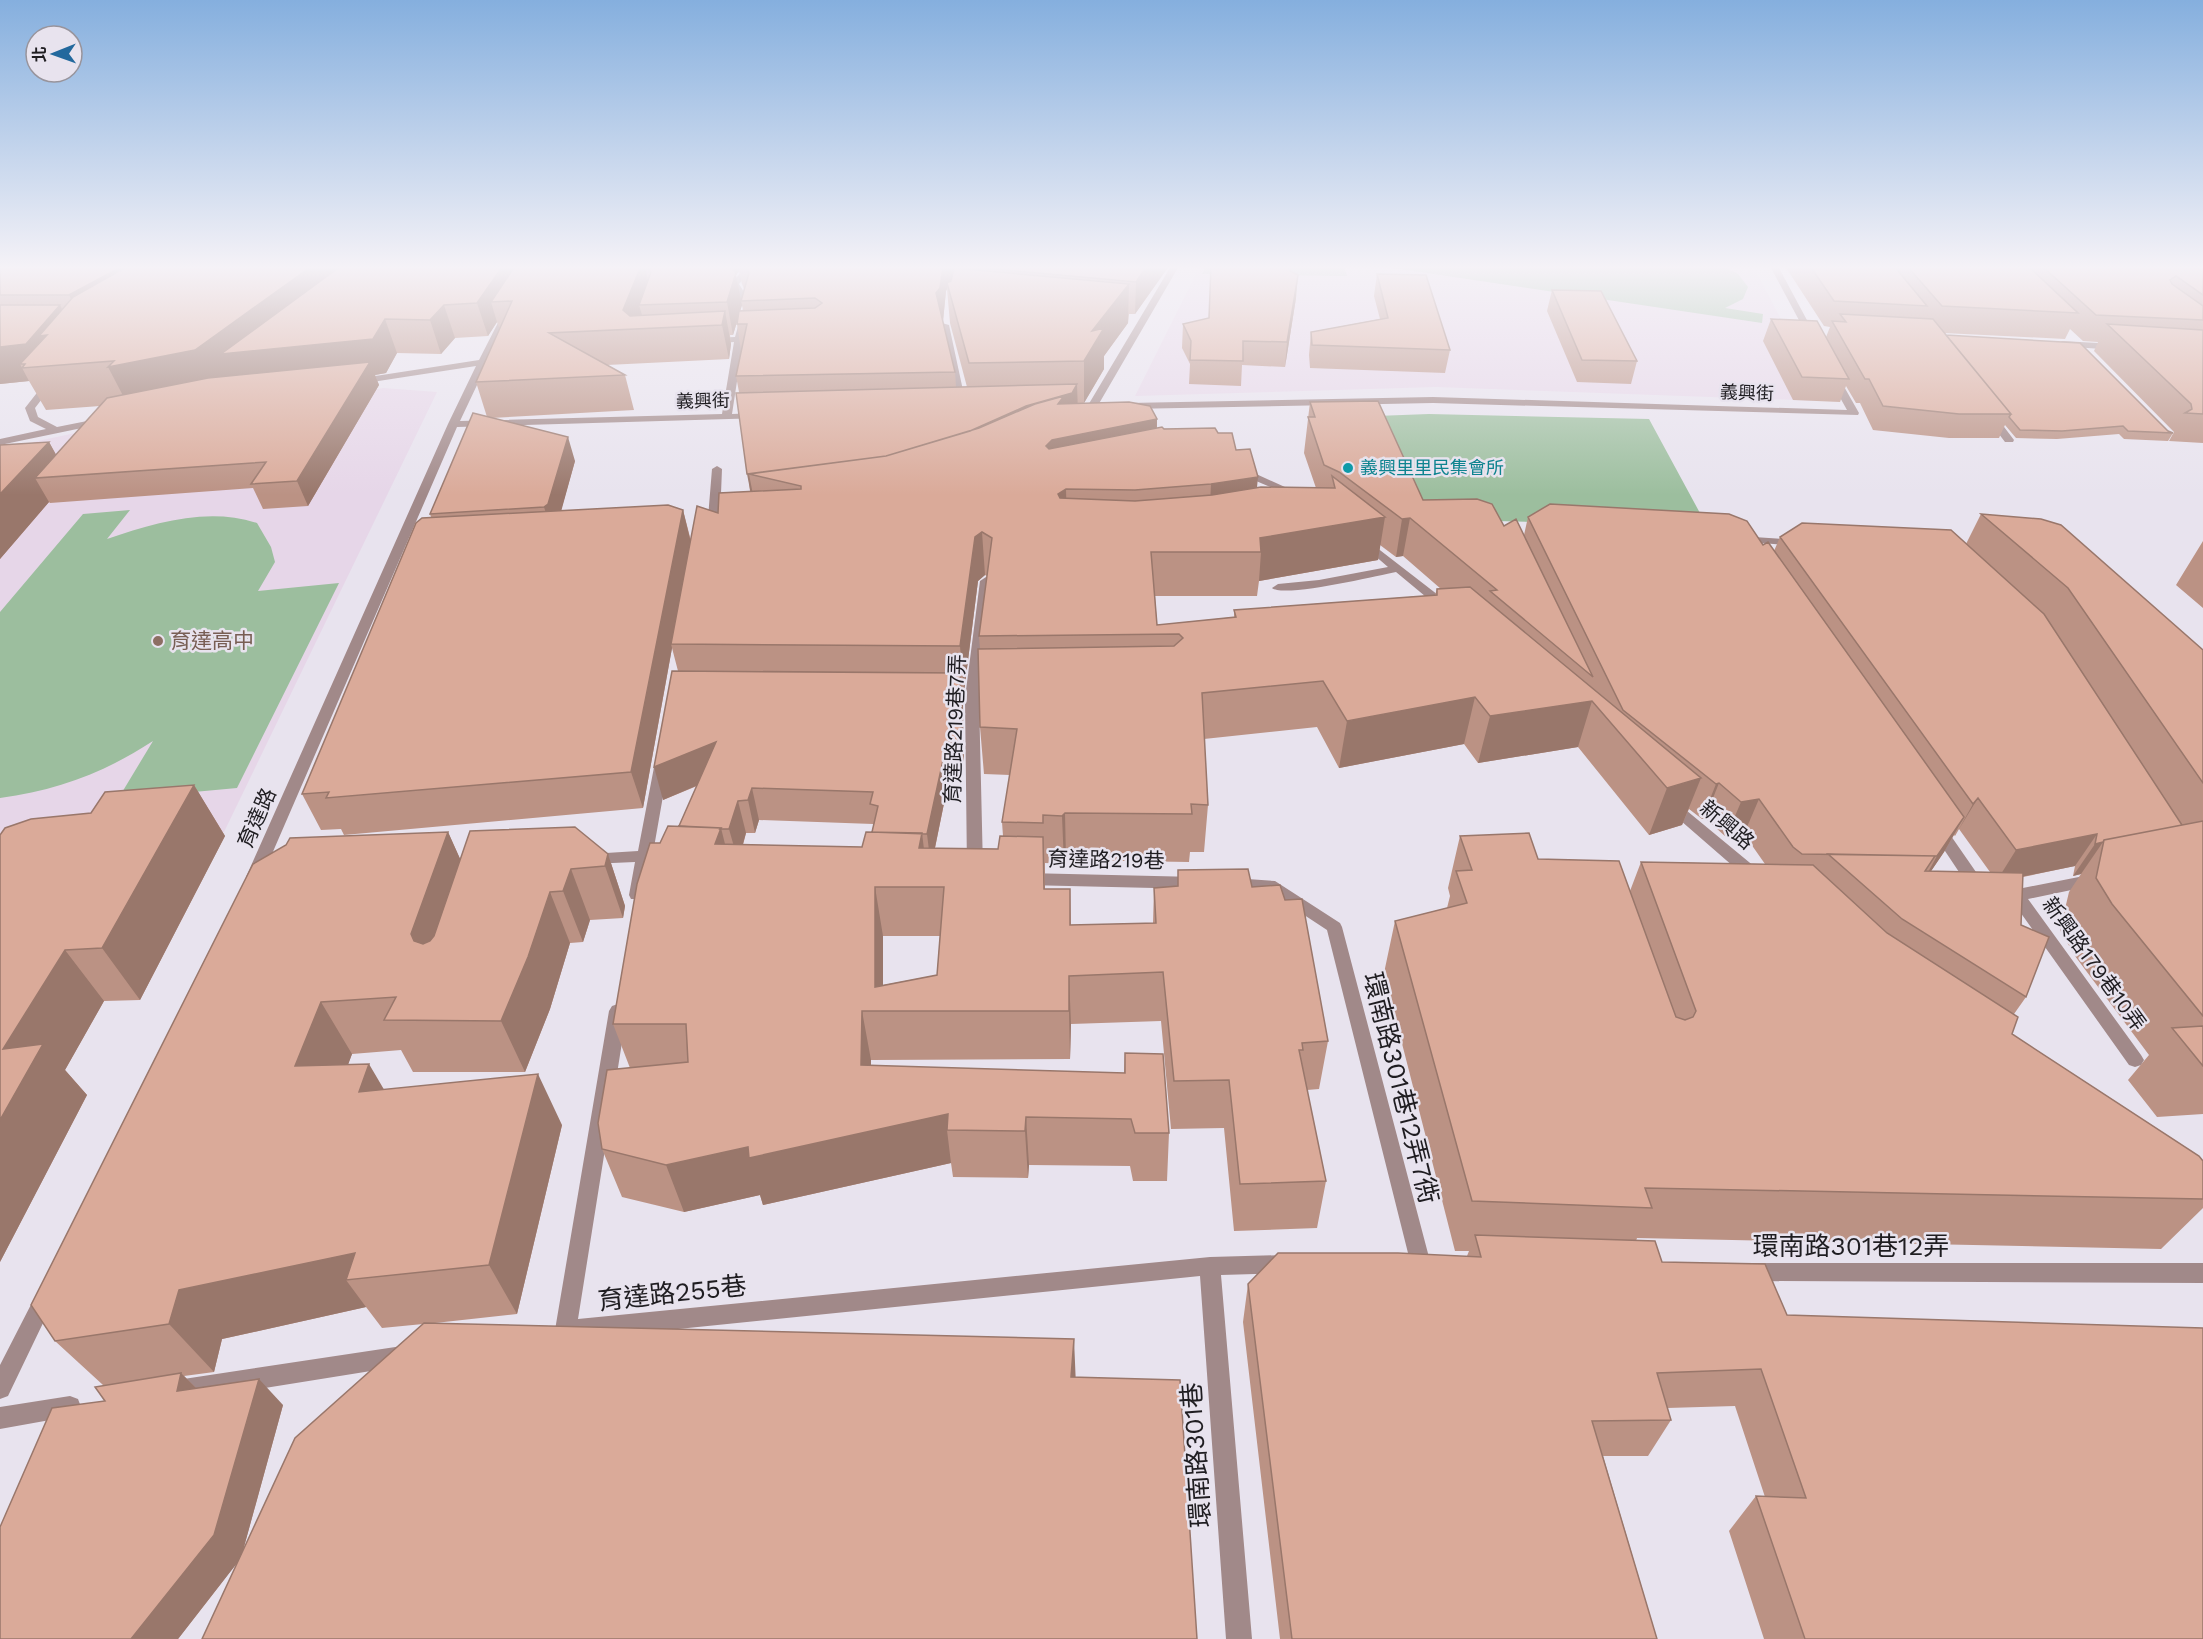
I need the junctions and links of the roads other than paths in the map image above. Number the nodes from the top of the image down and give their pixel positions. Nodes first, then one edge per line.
1 (492, 342) edge
2 (738, 342) edge
3 (949, 342) edge
4 (1132, 342) edge
5 (1815, 342) edge
6 (2079, 342) edge
7 (2046, 344) edge
8 (2082, 345) junction
9 (2126, 348) edge
10 (1819, 351) edge
11 (2090, 354) edge
12 (1825, 361) edge
13 (481, 363) junction
14 (59, 370) edge
15 (349, 382) edge
16 (1116, 406) edge
17 (977, 411) edge
18 (954, 412) edge
19 (966, 412) junction
20 (1987, 412) edge
21 (1096, 415) edge
22 (775, 416) edge
23 (727, 417) junction
24 (111, 419) edge
25 (453, 424) junction
26 (55, 430) junction
27 (2009, 440) edge
28 (0, 442) edge
29 (1225, 465) edge
30 (717, 469) dead end
31 (1312, 503) edge
32 (715, 519) edge
33 (1355, 533) edge
34 (1811, 543) edge
35 (1755, 559) edge
36 (1399, 568) junction
37 (986, 581) edge
38 (1278, 588) dead end
39 (1460, 620) edge
40 (663, 753) edge
41 (1661, 796) edge
42 (1928, 813) edge
43 (644, 856) junction
44 (572, 860) edge
45 (685, 867) edge
46 (278, 874) edge
47 (976, 878) edge
48 (2105, 878) edge
49 (1011, 879) edge
50 (1771, 889) edge
51 (2017, 895) junction
52 (1965, 901) edge
53 (1988, 901) junction
54 (634, 913) edge
55 (1334, 927) joint
56 (621, 994) edge
57 (2135, 1060) dead end
58 (1420, 1261) junction
59 (1397, 1262) edge
60 (1443, 1262) edge
61 (1304, 1264) edge
62 (1210, 1266) junction
63 (1734, 1272) edge
64 (2203, 1273) edge
65 (53, 1281) edge
66 (566, 1330) junction
67 (542, 1334) edge
68 (424, 1352) edge
69 (0, 1388) edge
70 (153, 1395) edge
71 (94, 1404) edge
72 (0, 1418) edge
73 (1239, 1639) edge

1 - 13 street, 育達路
2 - 23 street
3 - 19 street
4 - 21 street
5 - 10 street
6 - 8 street
7 - 8 street
8 - 9 street
8 - 11 street
12 - 16 street, 義興街
13 - 15 street
13 - 25 street, 育達路
14 - 26 street
17 - 19 street
18 - 19 street
20 - 27 street
22 - 23 street, 義興街
23 - 25 street, 義興街
24 - 26 street
25 - 46 street, 育達路
26 - 28 street
29 - 31 street
30 - 32 street
33 - 36 street
34 - 35 street
36 - 38 street
36 - 39 street
37 - 47 street, 育達路219巷7弄
40 - 43 street
41 - 50 street, 新興路
42 - 53 street
43 - 44 street
43 - 45 street
43 - 54 street
48 - 51 street
49 - 55 street, 育達路219巷
51 - 53 street
51 - 57 street, 新興路179巷10弄
52 - 53 street
55 - 58 street, 環南路301巷12弄7衖
56 - 66 street
58 - 59 street
58 - 60 street
61 - 62 street
62 - 66 street, 育達路255巷
62 - 73 street, 環南路301巷
63 - 64 street, 環南路301巷12弄
65 - 69 street
66 - 67 street, 育達路255巷
68 - 70 street
71 - 72 street

